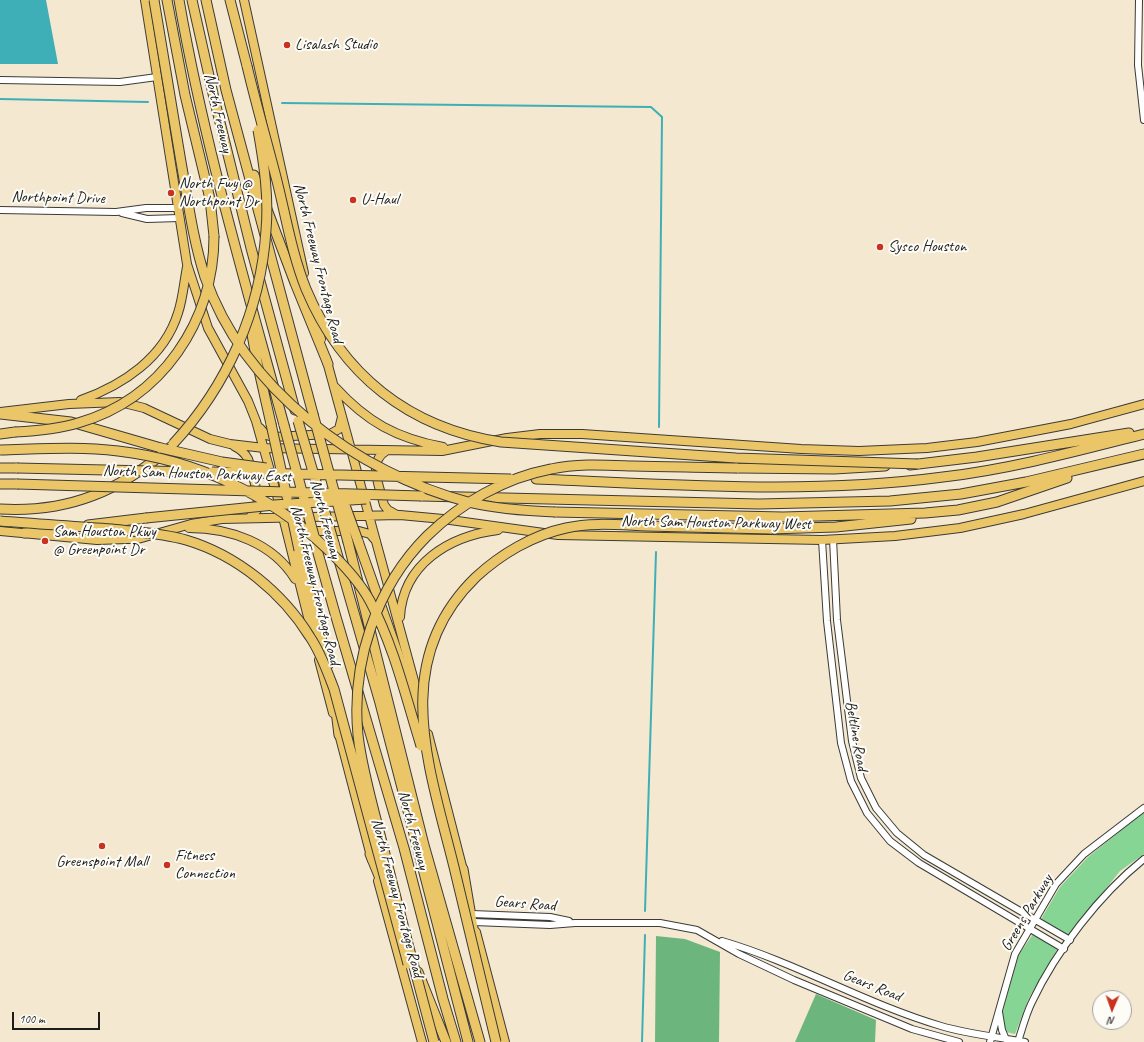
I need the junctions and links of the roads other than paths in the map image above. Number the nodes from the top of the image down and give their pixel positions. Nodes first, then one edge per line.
1 (145, 0) edge
2 (154, 0) edge
3 (167, 0) edge
4 (179, 0) edge
5 (192, 0) edge
6 (206, 0) edge
7 (230, 0) edge
8 (244, 0) edge
9 (1139, 0) edge
10 (246, 66) junction
11 (157, 76) junction
12 (0, 80) edge
13 (1144, 120) edge
14 (234, 123) junction
15 (178, 208) junction
16 (0, 210) edge
17 (116, 212) junction
18 (179, 218) junction
19 (239, 259) junction
20 (187, 264) junction
21 (328, 364) junction
22 (334, 385) junction
23 (70, 404) junction
24 (1144, 404) edge
25 (0, 413) edge
26 (342, 413) junction
27 (256, 421) junction
28 (1144, 431) edge
29 (0, 434) edge
30 (1144, 434) edge
31 (230, 444) junction
32 (264, 448) junction
33 (455, 449) junction
34 (0, 450) edge
35 (352, 450) junction
36 (386, 450) junction
37 (1144, 454) edge
38 (325, 456) junction
39 (918, 464) junction
40 (1102, 465) junction
41 (0, 468) edge
42 (325, 474) junction
43 (1144, 482) edge
44 (0, 484) edge
45 (421, 496) junction
46 (537, 499) joint
47 (0, 509) edge
48 (958, 510) junction
49 (370, 515) junction
50 (400, 515) junction
51 (283, 517) junction
52 (249, 518) junction
53 (0, 521) edge
54 (173, 529) junction
55 (510, 529) junction
56 (0, 531) edge
57 (24, 533) junction
58 (833, 539) junction
59 (822, 540) junction
60 (378, 543) junction
61 (295, 551) junction
62 (299, 585) junction
63 (400, 628) junction
64 (339, 735) junction
65 (431, 746) junction
66 (438, 801) junction
67 (1144, 808) edge
68 (370, 854) junction
69 (1144, 859) edge
70 (463, 869) junction
71 (473, 918) junction
72 (1035, 920) junction
73 (1030, 928) junction
74 (713, 938) junction
75 (1070, 940) junction
76 (1064, 949) junction
77 (798, 970) junction
78 (794, 980) junction
79 (885, 1005) junction
80 (999, 1009) junction
81 (882, 1016) junction
82 (992, 1040) edge
83 (1006, 1040) edge
84 (422, 1042) edge
85 (433, 1042) edge
86 (446, 1042) edge
87 (456, 1042) edge
88 (468, 1042) edge
89 (480, 1042) edge
90 (492, 1042) edge
91 (496, 1042) edge
92 (505, 1042) edge
93 (959, 1042) edge
94 (1020, 1042) edge

1 - 11 main road, North Freeway Frontage Road
2 - 48 highway, bridge
3 - 29 highway, bridge
4 - 19 highway, North Freeway
5 - 88 highway, North Freeway, bridge
6 - 14 highway, North Freeway
7 - 10 highway
8 - 21 main road, North Freeway Frontage Road
9 - 13 street
10 - 39 highway, bridge
10 - 47 highway, bridge
11 - 12 street
11 - 15 main road, North Freeway Frontage Road
14 - 21 highway
14 - 38 highway, North Freeway, bridge
15 - 17 street, Northpoint Drive
15 - 18 main road, North Freeway Frontage Road
16 - 17 street, Northpoint Drive
17 - 18 street, Northpoint Drive
18 - 20 main road, North Freeway Frontage Road
19 - 61 highway, bridge
19 - 87 highway, North Freeway, bridge
20 - 23 main road
20 - 27 main road, North Freeway Frontage Road
21 - 22 main road, North Freeway Frontage Road
22 - 26 main road, North Freeway Frontage Road
22 - 33 main road
23 - 25 main road, North Sam Houston Parkway East
23 - 31 main road, North Sam Houston Parkway East
24 - 33 main road
25 - 42 highway, bridge
26 - 27 main road
26 - 35 main road, North Freeway Frontage Road
27 - 32 main road, North Freeway Frontage Road
28 - 39 highway
30 - 42 highway, North Sam Houston Parkway East, bridge
31 - 32 main road, North Sam Houston Parkway East
31 - 52 main road
32 - 35 main road, North Sam Houston Parkway East
32 - 51 main road, North Freeway Frontage Road
33 - 36 main road
34 - 66 highway, bridge
35 - 36 main road
35 - 49 main road, North Freeway Frontage Road
36 - 50 main road
37 - 40 highway, North Sam Houston Parkway West
38 - 65 highway, bridge
38 - 89 highway, North Freeway, bridge
39 - 85 highway, bridge
40 - 46 highway, North Sam Houston Parkway West
40 - 48 highway
41 - 42 highway, North Sam Houston Parkway East, bridge
43 - 58 main road, North Sam Houston Parkway West
44 - 45 highway, North Sam Houston Parkway East, bridge
45 - 46 highway, North Sam Houston Parkway East, bridge
45 - 57 highway, bridge
48 - 66 highway, bridge
49 - 50 main road, North Sam Houston Parkway West
49 - 51 main road, North Sam Houston Parkway West
49 - 60 main road, North Freeway Frontage Road
50 - 55 main road, North Sam Houston Parkway West
51 - 52 main road
51 - 61 main road, North Freeway Frontage Road
52 - 54 main road
53 - 85 highway, bridge
54 - 57 main road
54 - 62 main road
55 - 59 main road, North Sam Houston Parkway West
55 - 63 main road
56 - 57 main road
58 - 59 main road, North Sam Houston Parkway West
58 - 72 street, Beltline Road
59 - 73 street, Beltline Road
60 - 61 main road
60 - 63 main road, North Freeway Frontage Road
61 - 62 main road, North Freeway Frontage Road
61 - 64 highway
62 - 64 main road, North Freeway Frontage Road
63 - 65 main road, North Freeway Frontage Road
64 - 68 main road, North Freeway Frontage Road
65 - 70 main road, North Freeway Frontage Road
66 - 91 highway, bridge
67 - 72 street, Greens Parkway
68 - 84 main road, North Freeway Frontage Road
68 - 86 highway
69 - 75 street
70 - 71 main road, North Freeway Frontage Road
70 - 90 highway
71 - 74 street, Gears Road
71 - 92 main road, North Freeway Frontage Road
72 - 73 street, Greens Parkway
72 - 75 street, Beltline Road
73 - 76 street, Beltline Road
73 - 80 street, Greens Parkway
74 - 77 street, Gears Road
74 - 78 street, Gears Road
75 - 76 street
76 - 94 street
77 - 78 street
77 - 79 street, Gears Road
78 - 81 street, Gears Road
79 - 81 street
79 - 82 street, Gears Road
80 - 82 street, Greens Parkway
80 - 83 street
81 - 93 street, Gears Road
82 - 83 street, Gears Road
83 - 94 street, Gears Road

